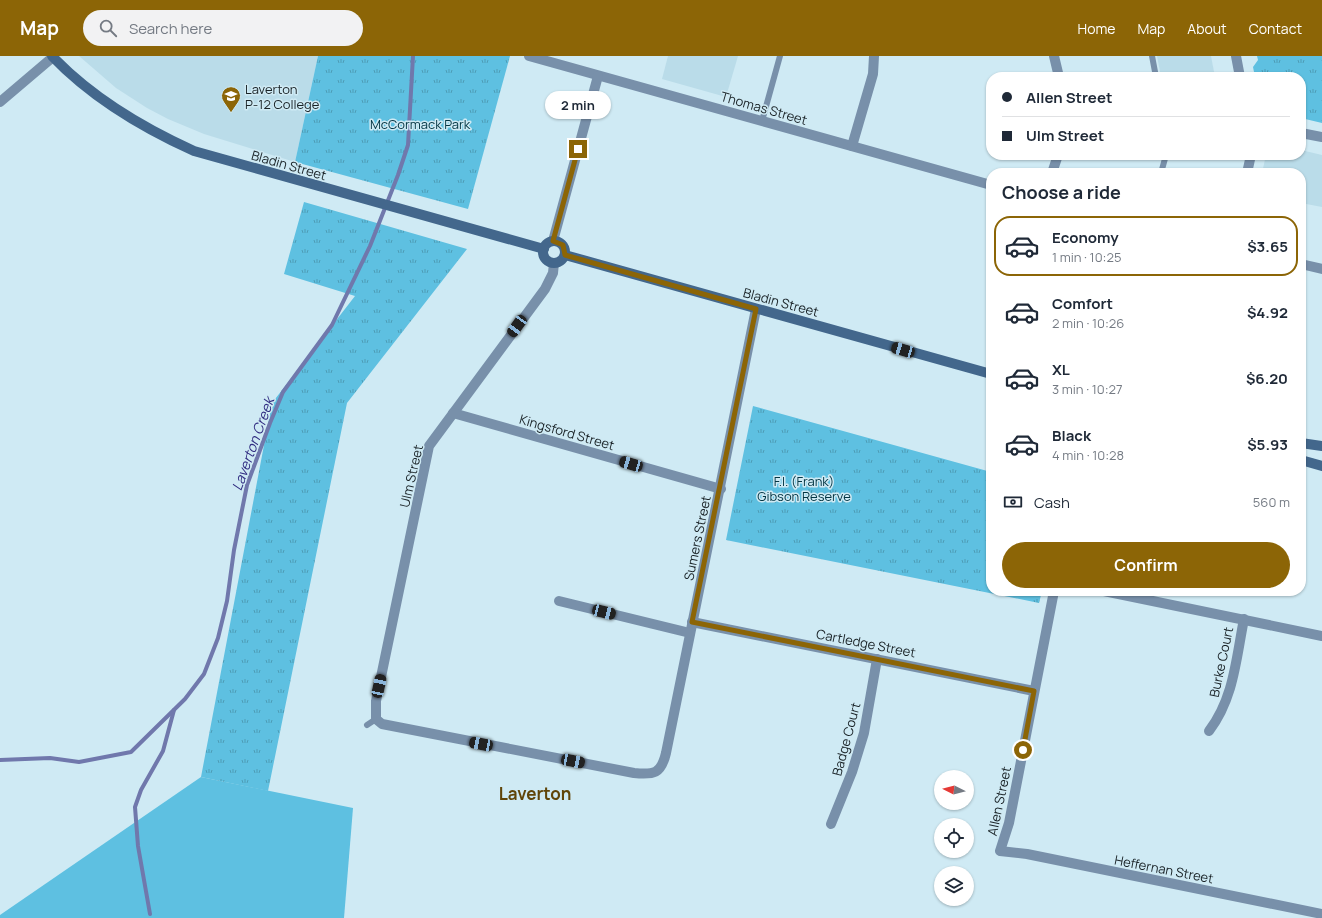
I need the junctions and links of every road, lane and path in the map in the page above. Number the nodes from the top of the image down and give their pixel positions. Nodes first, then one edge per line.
1 (52, 56) edge
2 (532, 56) edge
3 (780, 56) edge
4 (874, 56) edge
5 (1054, 56) edge
6 (1152, 56) edge
7 (1236, 56) edge
8 (1058, 72) edge
9 (1155, 72) edge
10 (1239, 72) edge
11 (598, 76) junction
12 (0, 102) edge
13 (762, 121) junction
14 (1306, 133) edge
15 (1322, 137) edge
16 (852, 146) junction
17 (986, 184) edge
18 (553, 241) junction
19 (544, 249) junction
20 (565, 255) junction
21 (554, 263) junction
22 (1306, 265) edge
23 (1322, 269) edge
24 (756, 309) junction
25 (986, 373) edge
26 (453, 413) junction
27 (1306, 443) edge
28 (1322, 446) edge
29 (1306, 461) edge
30 (1322, 466) edge
31 (721, 489) junction
32 (1053, 596) edge
33 (1129, 596) edge
34 (559, 602) dead end
35 (1244, 619) junction
36 (692, 622) junction
37 (690, 633) junction
38 (1322, 636) edge
39 (877, 658) junction
40 (1034, 691) junction
41 (376, 719) junction
42 (367, 725) dead end
43 (1209, 731) dead end
44 (831, 824) dead end
45 (1000, 851) joint
46 (1322, 914) edge

1 - 12 street
1 - 19 street, Bladin Street
2 - 11 street, Thomas Street
3 - 13 lane
4 - 16 street
5 - 8 street
6 - 9 lane
7 - 10 street
11 - 13 street, Thomas Street
11 - 18 street
13 - 16 street, Thomas Street
14 - 15 street
16 - 17 street, Thomas Street
18 - 19 street
18 - 20 street
19 - 21 street
20 - 21 street
20 - 24 street, Bladin Street
21 - 26 street, Ulm Street
22 - 23 street
24 - 25 street, Bladin Street
24 - 31 street, Sumers Street
26 - 31 street, Kingsford Street
26 - 41 street, Ulm Street
27 - 28 street
29 - 30 street
31 - 36 street, Sumers Street
32 - 40 street, Allen Street
33 - 35 street
34 - 37 street
35 - 38 street
35 - 43 street, Burke Court
36 - 37 street, Sumers Street
36 - 39 street, Cartledge Street
37 - 41 street, Sumers Street
39 - 40 street, Cartledge Street
39 - 44 street, Badge Court
40 - 45 street, Allen Street
41 - 42 lane
45 - 46 street, Heffernan Street

